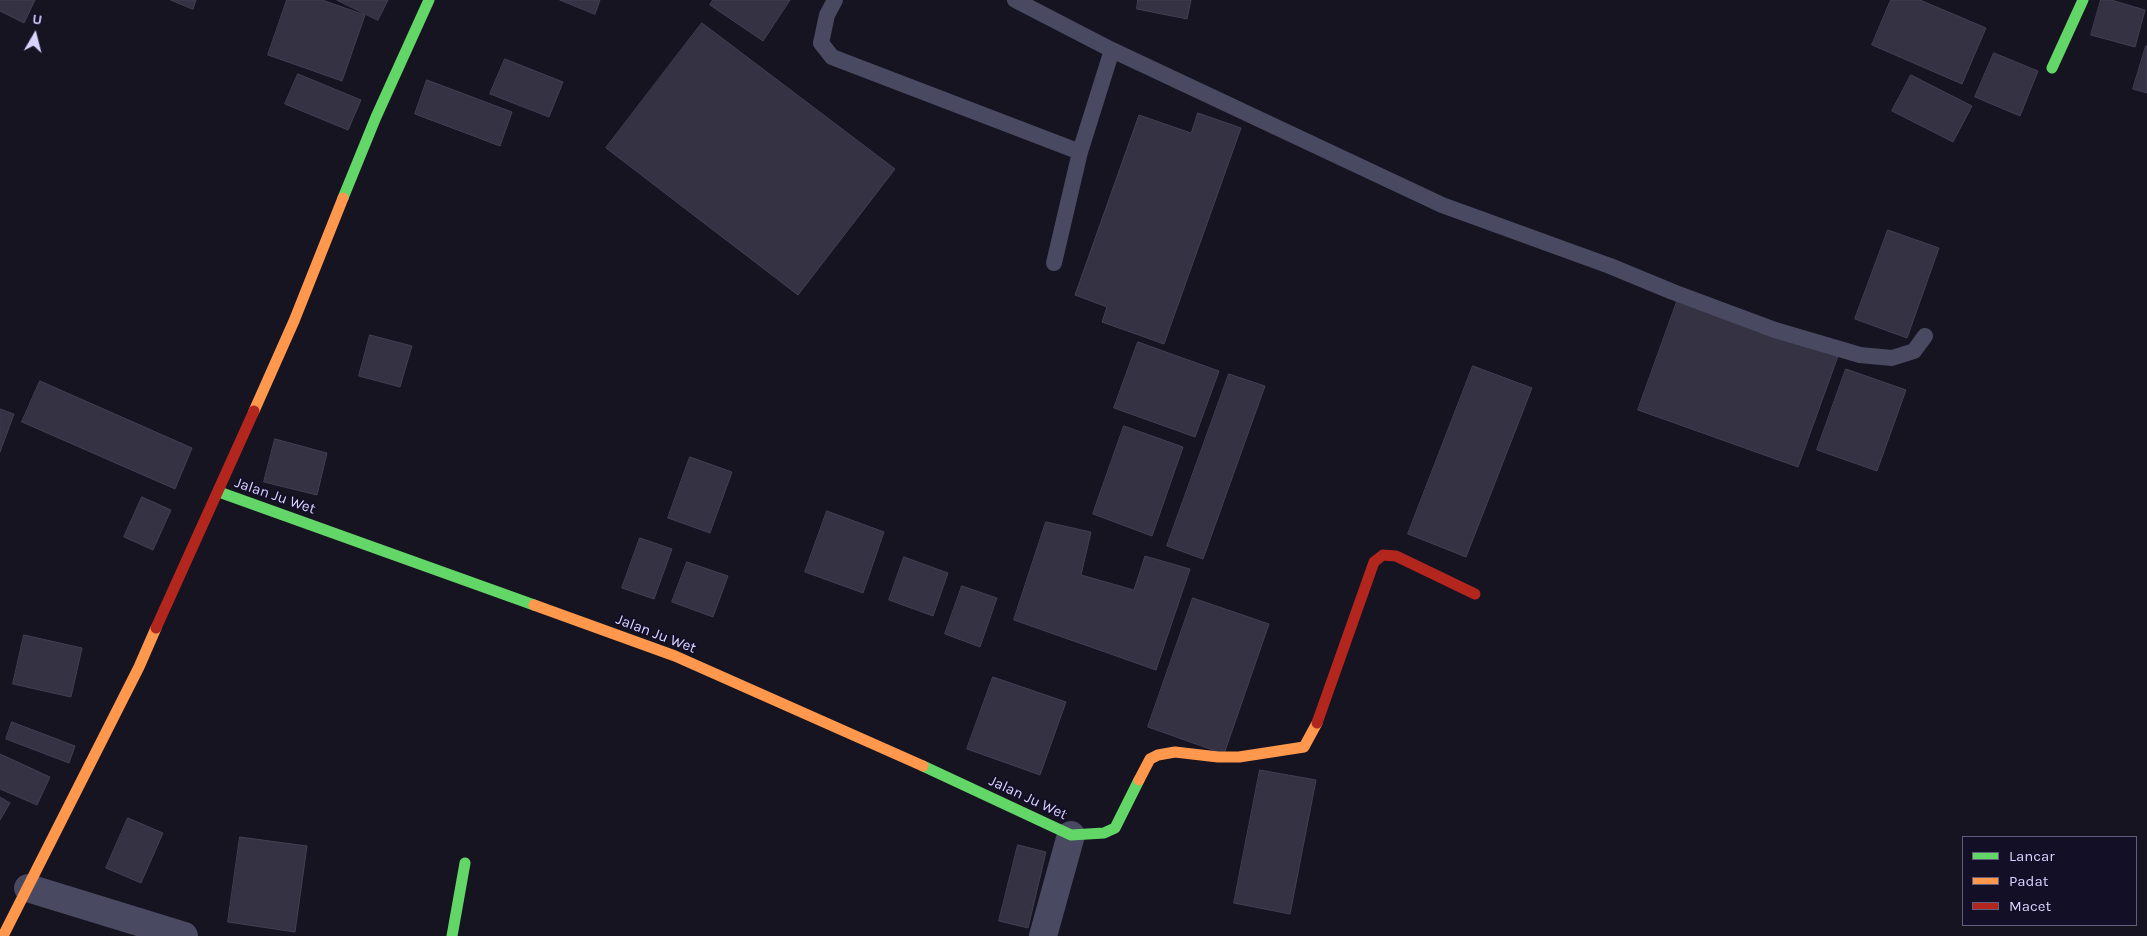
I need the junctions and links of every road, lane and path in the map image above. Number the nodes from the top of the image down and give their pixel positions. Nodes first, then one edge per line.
1 (429, 0) edge
2 (835, 0) edge
3 (1015, 0) edge
4 (2083, 0) edge
5 (1112, 50) junction
6 (2052, 68) dead end
7 (1080, 152) junction
8 (1054, 263) dead end
9 (1926, 336) dead end
10 (219, 492) junction
11 (1475, 594) dead end
12 (1070, 835) junction
13 (465, 862) dead end
14 (28, 888) junction
15 (3, 936) edge
16 (184, 936) edge
17 (452, 936) edge
18 (1043, 936) edge

1 - 10 street
2 - 7 lane
3 - 5 lane
4 - 6 street
5 - 7 lane
5 - 9 lane
7 - 8 lane
10 - 12 street, Jalan Ju Wet
10 - 14 street
11 - 12 street
12 - 18 street
13 - 17 street
14 - 15 street
14 - 16 street

